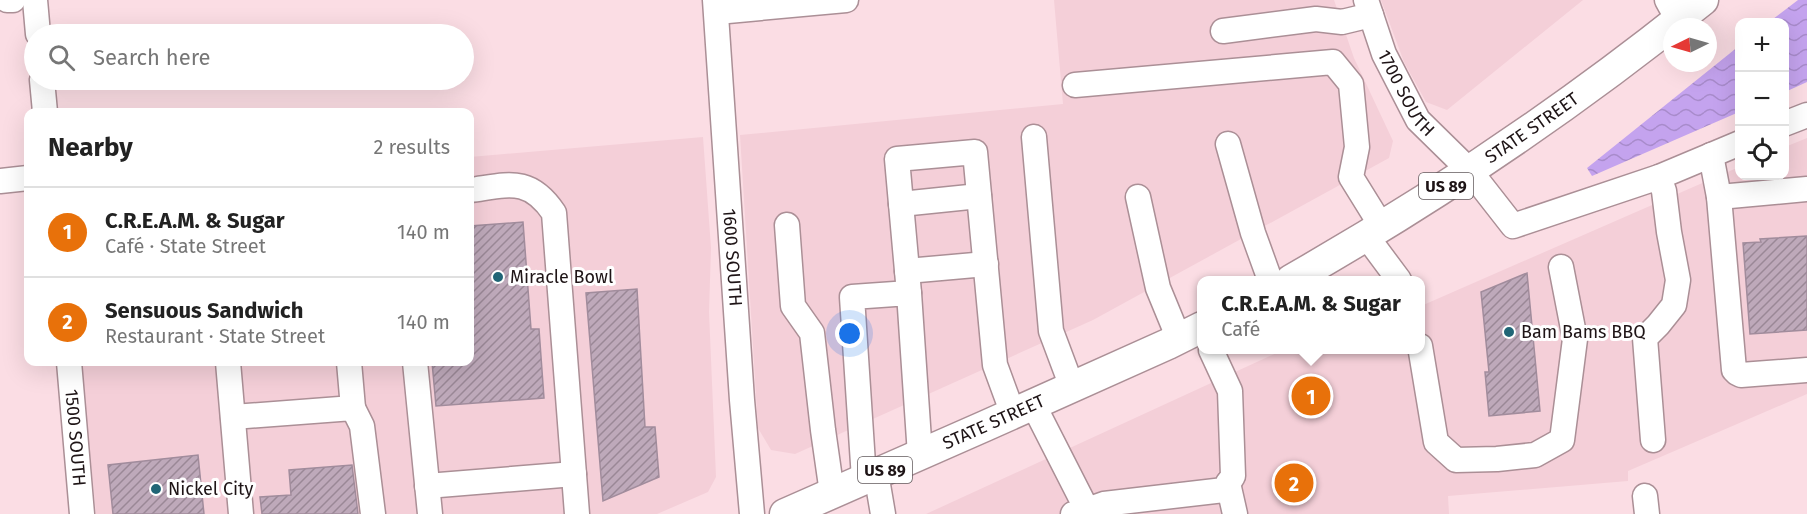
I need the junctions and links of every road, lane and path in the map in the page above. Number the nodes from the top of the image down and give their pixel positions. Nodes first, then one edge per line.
1 (7, 0) edge
2 (13, 0) edge
3 (35, 0) edge
4 (846, 0) edge
5 (1702, 0) edge
6 (716, 6) edge
7 (1368, 7) edge
8 (1315, 10) edge
9 (1672, 10) edge
10 (37, 24) edge
11 (1223, 31) dead end
12 (1075, 85) dead end
13 (43, 90) edge
14 (45, 108) edge
15 (1807, 115) edge
16 (1789, 122) edge
17 (1034, 137) dead end
18 (1228, 144) dead end
19 (1735, 145) edge
20 (1711, 155) junction
21 (1470, 171) junction
22 (1659, 177) junction
23 (24, 178) edge
24 (0, 181) edge
25 (1807, 189) edge
26 (474, 190) edge
27 (979, 196) junction
28 (1138, 197) dead end
29 (1719, 197) junction
30 (901, 204) junction
31 (787, 225) dead end
32 (1375, 232) junction
33 (986, 264) junction
34 (1561, 267) dead end
35 (1269, 276) edge
36 (1298, 276) edge
37 (1397, 276) edge
38 (908, 282) junction
39 (1197, 332) edge
40 (1197, 335) edge
41 (1210, 354) edge
42 (1421, 354) edge
43 (69, 366) edge
44 (228, 366) edge
45 (350, 366) edge
46 (415, 366) edge
47 (1807, 370) edge
48 (1072, 387) junction
49 (353, 408) junction
50 (1023, 409) junction
51 (233, 417) junction
52 (1653, 440) dead end
53 (920, 455) junction
54 (574, 474) junction
55 (870, 476) junction
56 (1228, 483) junction
57 (427, 486) junction
58 (832, 493) junction
59 (1082, 513) edge
60 (82, 514) edge
61 (241, 514) edge
62 (373, 514) edge
63 (430, 514) edge
64 (577, 514) edge
65 (752, 514) edge
66 (785, 514) edge
67 (883, 514) edge
68 (1235, 514) edge

1 - 2 street
3 - 10 street
4 - 6 street
5 - 9 main road, STATE STREET / US 89
6 - 65 street, 1600 SOUTH
7 - 8 street
7 - 21 street, 1700 SOUTH
8 - 11 street
9 - 21 main road, STATE STREET / US 89
12 - 32 street
13 - 14 street
15 - 16 street
17 - 48 street
18 - 35 street
19 - 20 street
20 - 22 street
20 - 29 street
21 - 22 street, 1700 SOUTH
21 - 32 main road, STATE STREET / US 89
22 - 52 street
23 - 24 street
25 - 29 street
26 - 54 street
27 - 30 street
27 - 30 street
27 - 33 street
28 - 39 street
29 - 47 street
30 - 38 street
31 - 58 street
32 - 36 main road, STATE STREET / US 89
32 - 37 street
33 - 38 street
33 - 50 street
34 - 42 street
38 - 53 street
38 - 55 street
40 - 48 main road, STATE STREET / US 89
41 - 56 street
43 - 60 street, 1500 SOUTH
44 - 51 street
45 - 49 street
46 - 57 street
48 - 50 main road, STATE STREET / US 89
49 - 51 street
49 - 62 street
50 - 53 main road, STATE STREET / US 89
50 - 59 street
51 - 61 street
53 - 55 main road, STATE STREET / US 89
54 - 57 street
54 - 64 street
55 - 58 main road, STATE STREET / US 89
55 - 67 street
56 - 59 street
56 - 68 street
57 - 63 street
58 - 66 main road, STATE STREET / US 89

